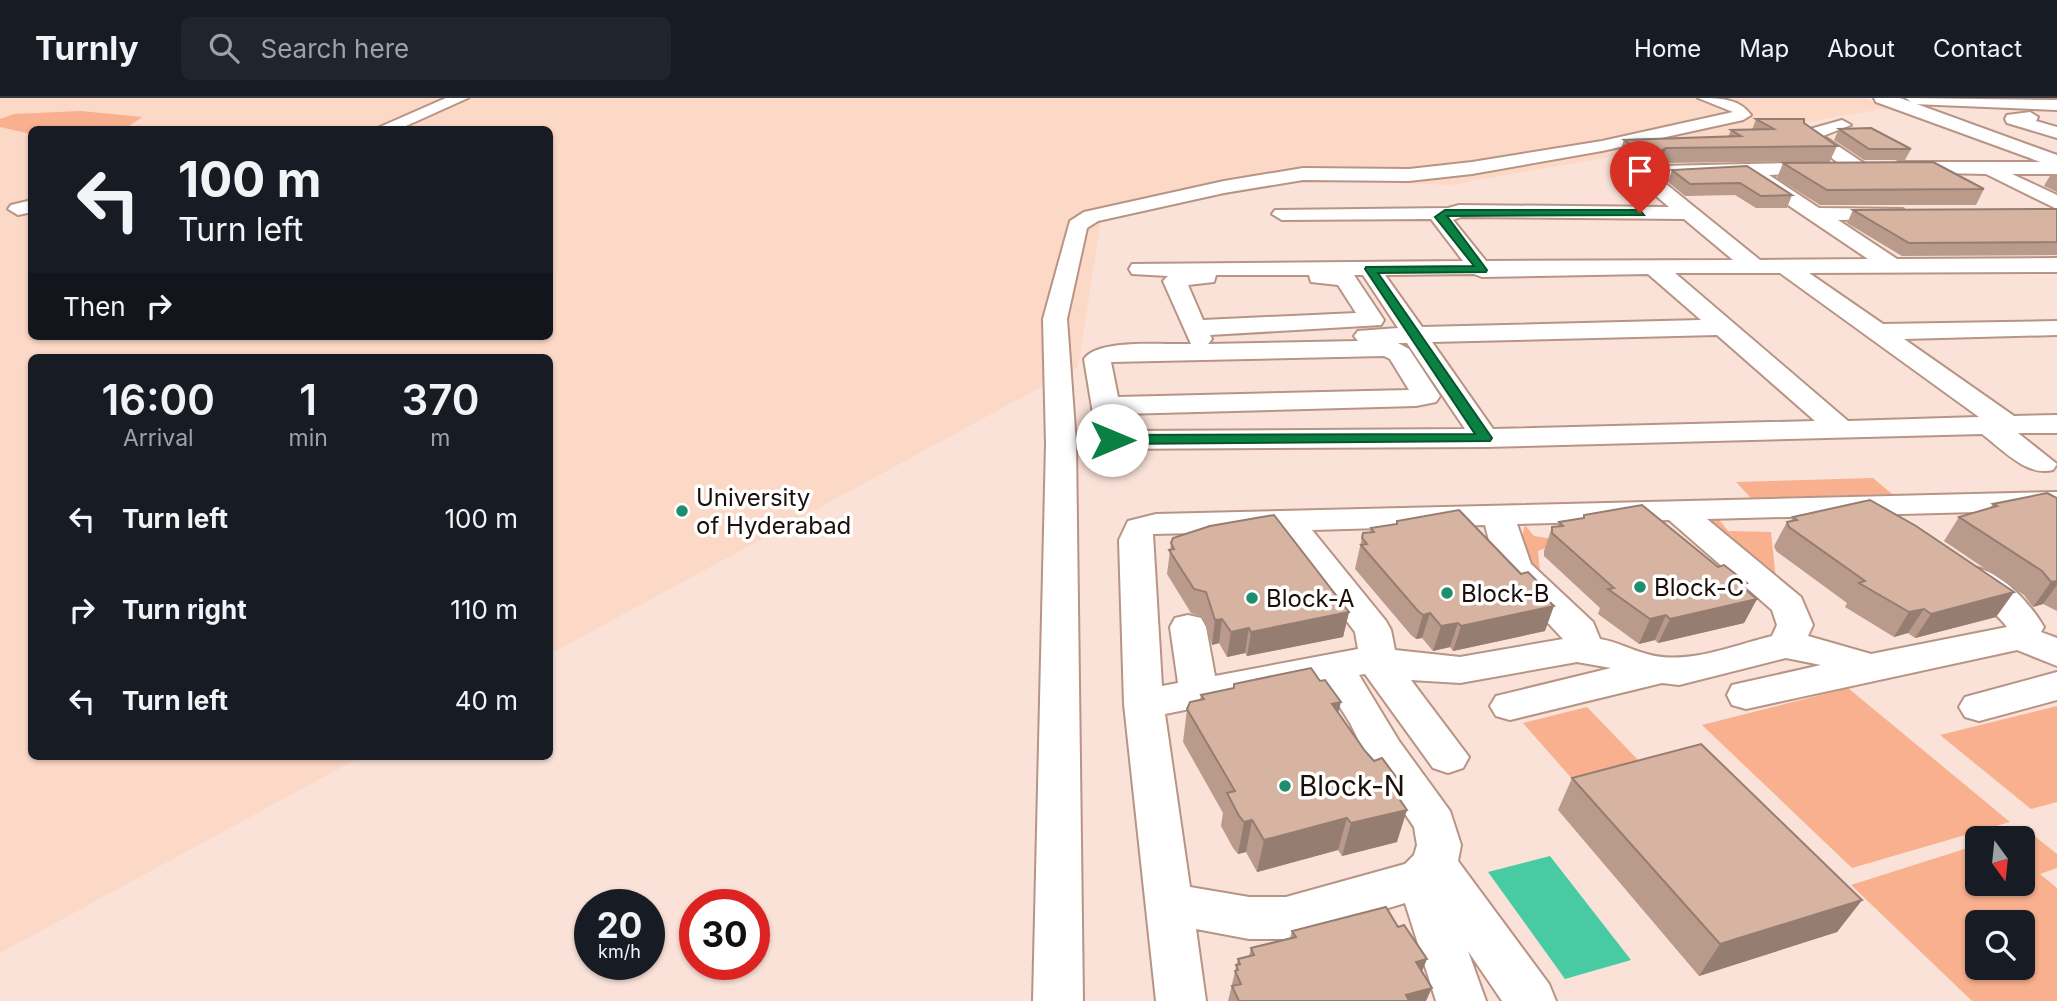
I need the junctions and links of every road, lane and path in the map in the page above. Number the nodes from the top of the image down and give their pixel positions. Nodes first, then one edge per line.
1 (460, 98) edge
2 (1706, 98) edge
3 (1883, 98) edge
4 (1912, 99) edge
5 (2057, 106) edge
6 (2057, 113) edge
7 (1842, 125) dead end
8 (390, 126) edge
9 (2057, 133) edge
10 (2057, 152) edge
11 (2057, 162) edge
12 (1986, 167) junction
13 (1871, 168) junction
14 (2057, 168) edge
15 (1747, 169) junction
16 (2057, 203) edge
17 (1445, 213) junction
18 (1692, 213) junction
19 (1911, 213) edge
20 (2031, 213) edge
21 (2057, 213) edge
22 (1282, 214) dead end
23 (1818, 214) junction
24 (1890, 264) junction
25 (2057, 265) edge
26 (1754, 266) junction
27 (1785, 266) junction
28 (1654, 267) junction
29 (1140, 269) dead end
30 (1370, 269) junction
31 (1482, 270) junction
32 (1724, 327) junction
33 (2057, 328) edge
34 (1878, 332) junction
35 (1196, 333) junction
36 (1415, 335) junction
37 (1106, 340) dead end
38 (1107, 406) junction
39 (2057, 424) edge
40 (1999, 426) junction
41 (1840, 428) junction
42 (1485, 438) junction
43 (2042, 464) dead end
44 (2055, 502) edge
45 (1864, 505) junction
46 (1676, 510) junction
47 (1499, 516) junction
48 (1288, 521) junction
49 (1910, 536) edge
50 (1944, 559) edge
51 (1188, 626) dead end
52 (2020, 637) junction
53 (1786, 645) junction
54 (1577, 649) junction
55 (2057, 653) edge
56 (1354, 664) junction
57 (1871, 667) junction
58 (1658, 671) junction
59 (2057, 686) edge
60 (1199, 694) junction
61 (1746, 695) dead end
62 (1144, 704) junction
63 (1510, 706) dead end
64 (1979, 707) dead end
65 (1448, 757) dead end
66 (1428, 872) junction
67 (1168, 904) junction
68 (1058, 1001) edge
69 (1181, 1001) edge
70 (1461, 1001) edge
71 (1531, 1001) edge

1 - 8 street
2 - 68 street
3 - 11 main road
4 - 5 street
4 - 10 main road
6 - 9 street
7 - 13 street
12 - 13 street
12 - 14 street
12 - 16 street
13 - 15 street
15 - 18 street
15 - 23 street
17 - 18 street
17 - 22 street
17 - 31 street
18 - 26 street
19 - 23 street
20 - 21 street
23 - 24 street
24 - 25 street
24 - 27 street
26 - 27 street
26 - 28 street
27 - 34 street
28 - 31 street
28 - 32 street
29 - 30 street
30 - 31 street
30 - 36 street
32 - 36 street
32 - 41 street
33 - 34 street
34 - 40 street
35 - 35 street
35 - 36 street
35 - 37 street
36 - 42 street
38 - 38 street
38 - 42 street
39 - 40 street
40 - 41 street
40 - 43 street
41 - 42 street
44 - 45 street
45 - 46 street
45 - 49 street
46 - 47 street
46 - 53 street
47 - 48 street
47 - 54 street
48 - 56 street
48 - 62 street
50 - 52 street
51 - 60 street
52 - 55 street
52 - 57 street
53 - 57 street
53 - 58 street
54 - 56 street
54 - 58 street
56 - 60 street
56 - 65 street
56 - 66 street
57 - 61 street
58 - 63 street
59 - 64 street
60 - 62 street
62 - 67 street
66 - 67 street
66 - 70 street
66 - 71 street
67 - 69 street

